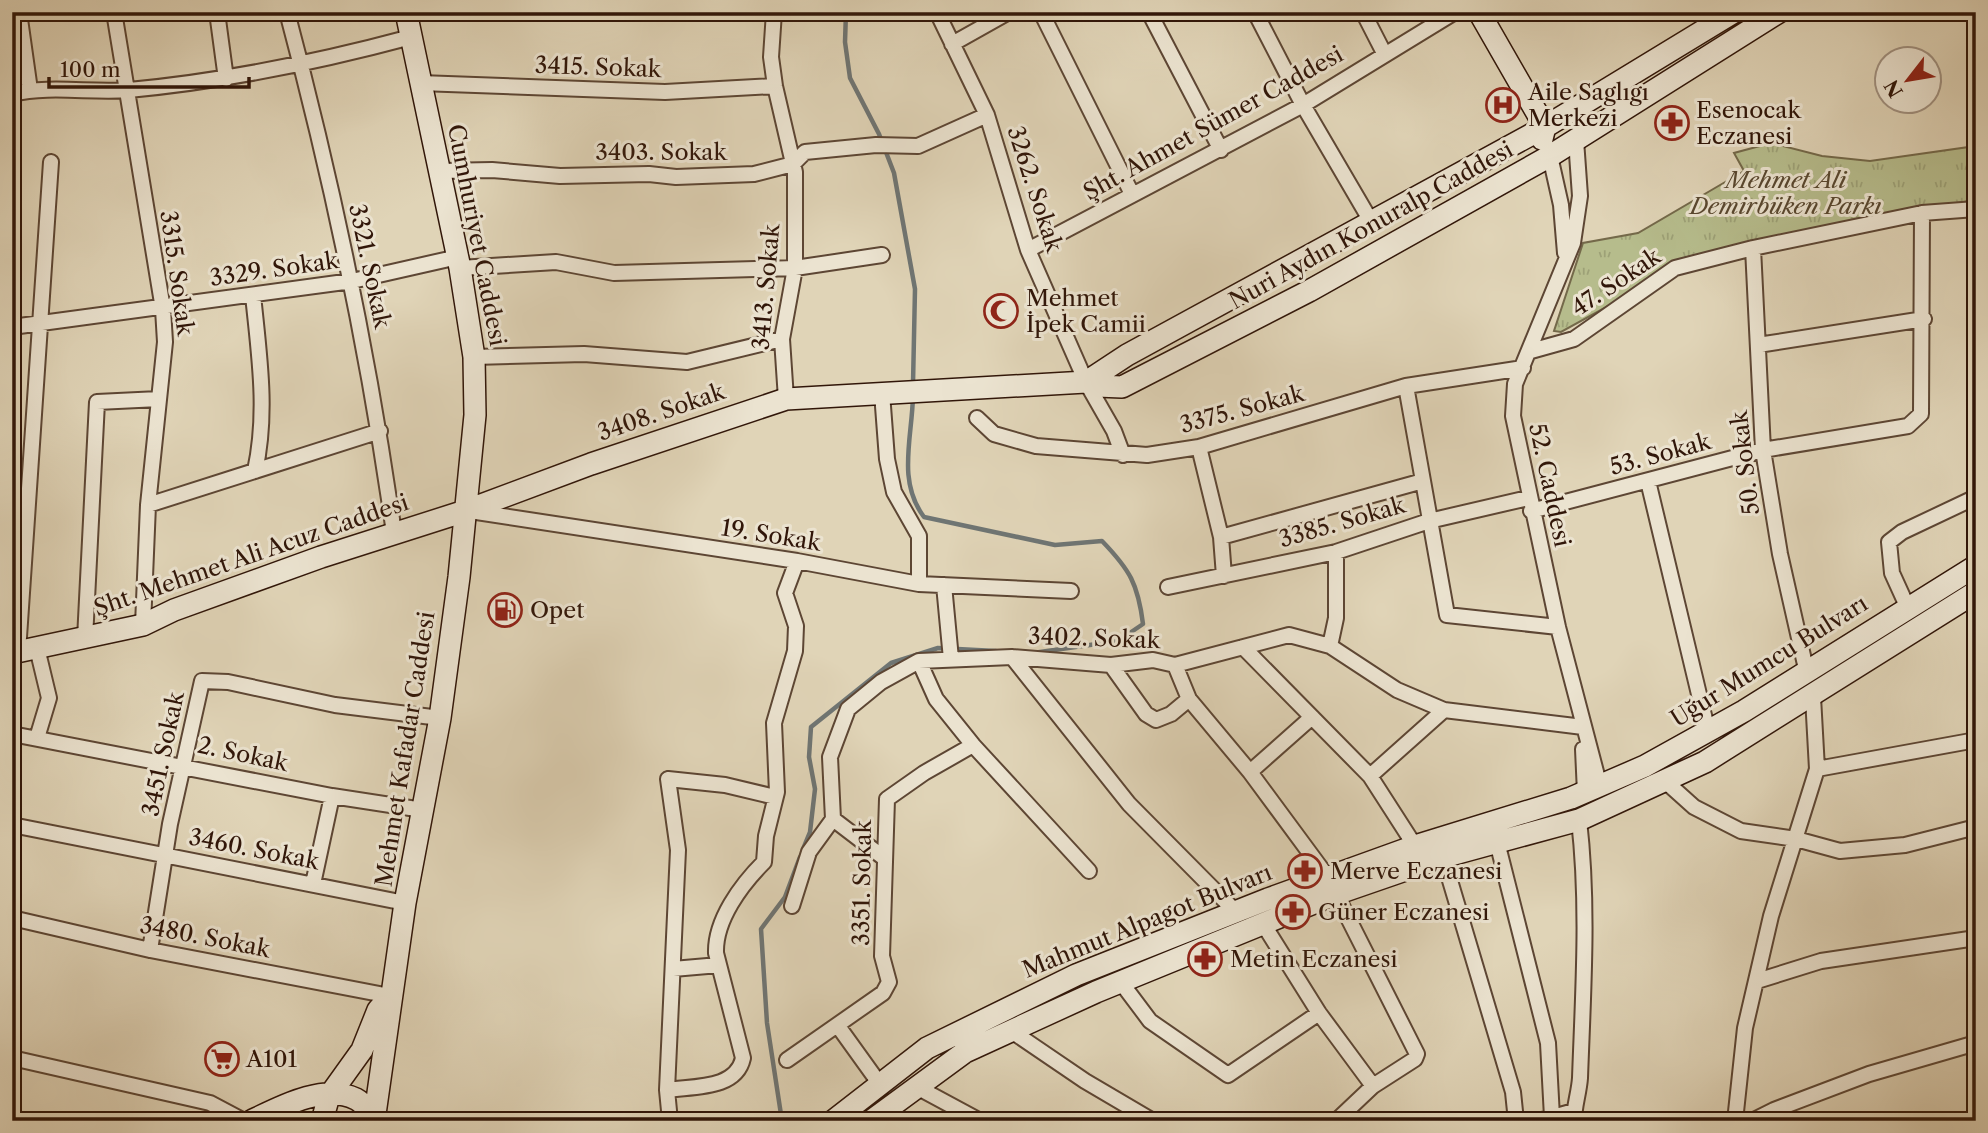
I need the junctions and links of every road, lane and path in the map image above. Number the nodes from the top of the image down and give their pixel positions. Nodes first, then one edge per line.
1 (19, 12) edge
2 (114, 12) edge
3 (217, 12) edge
4 (287, 12) edge
5 (406, 12) edge
6 (774, 12) edge
7 (937, 12) edge
8 (1009, 12) edge
9 (1041, 12) edge
10 (1149, 12) edge
11 (1255, 12) edge
12 (1363, 12) edge
13 (1455, 12) edge
14 (1479, 12) edge
15 (1734, 12) edge
16 (1779, 12) edge
17 (1707, 20) edge
18 (411, 37) junction
19 (952, 44) junction
20 (1384, 53) junction
21 (301, 65) junction
22 (226, 79) junction
23 (420, 83) junction
24 (775, 86) junction
25 (30, 90) junction
26 (126, 90) junction
27 (12, 94) edge
28 (1303, 104) junction
29 (987, 115) junction
30 (1565, 116) junction
31 (1545, 127) junction
32 (1576, 140) junction
33 (1221, 150) junction
34 (1550, 156) junction
35 (51, 162) dead end
36 (793, 164) junction
37 (440, 171) junction
38 (1132, 194) junction
39 (1976, 209) edge
40 (1922, 213) junction
41 (1371, 224) junction
42 (1385, 248) junction
43 (1753, 248) junction
44 (1028, 250) junction
45 (883, 255) dead end
46 (1565, 258) junction
47 (459, 262) junction
48 (795, 268) junction
49 (352, 281) junction
50 (253, 295) junction
51 (163, 309) junction
52 (1924, 319) junction
53 (41, 324) junction
54 (12, 327) edge
55 (782, 340) junction
56 (1758, 345) junction
57 (1531, 351) junction
58 (474, 357) junction
59 (1523, 368) junction
60 (1086, 382) junction
61 (1406, 386) junction
62 (882, 393) junction
63 (159, 399) junction
64 (786, 399) junction
65 (977, 418) dead end
66 (380, 431) junction
67 (1199, 447) junction
68 (1763, 450) junction
69 (1123, 455) junction
70 (255, 471) junction
71 (1423, 481) junction
72 (1648, 481) junction
73 (1976, 497) edge
74 (148, 505) junction
75 (1530, 505) junction
76 (465, 511) junction
77 (1429, 520) junction
78 (394, 533) junction
79 (1221, 537) junction
80 (1336, 552) junction
81 (797, 561) junction
82 (1976, 566) edge
83 (1224, 576) junction
84 (919, 584) junction
85 (944, 585) junction
86 (1168, 587) dead end
87 (1071, 591) dead end
88 (1976, 592) edge
89 (1907, 606) junction
90 (143, 625) junction
91 (1558, 627) junction
92 (85, 639) junction
93 (1330, 646) junction
94 (1243, 648) junction
95 (22, 651) edge
96 (951, 655) junction
97 (1012, 657) junction
98 (919, 661) junction
99 (1111, 665) junction
100 (1175, 665) junction
101 (1806, 669) junction
102 (1813, 697) junction
103 (1189, 699) junction
104 (1444, 710) junction
105 (1312, 717) junction
106 (440, 718) junction
107 (1583, 726) junction
108 (1708, 732) junction
109 (12, 734) edge
110 (37, 738) junction
111 (1976, 740) edge
112 (973, 745) junction
113 (183, 765) junction
114 (1817, 769) junction
115 (1250, 772) junction
116 (1370, 776) junction
117 (1665, 781) junction
118 (332, 796) junction
119 (775, 797) junction
120 (1591, 797) junction
121 (423, 810) junction
122 (832, 819) junction
123 (1579, 820) junction
124 (12, 825) edge
125 (1976, 827) edge
126 (1796, 839) junction
127 (1497, 842) junction
128 (1415, 846) junction
129 (166, 856) junction
130 (1443, 857) junction
131 (884, 858) junction
132 (1089, 871) dead end
133 (313, 884) junction
134 (1332, 886) junction
135 (405, 903) junction
136 (792, 906) dead end
137 (1235, 911) junction
138 (12, 918) edge
139 (1262, 922) junction
140 (1976, 937) edge
141 (149, 950) junction
142 (719, 965) junction
143 (673, 969) junction
144 (1120, 981) junction
145 (1757, 981) junction
146 (390, 996) junction
147 (1319, 1013) junction
148 (838, 1026) junction
149 (1010, 1030) junction
150 (1976, 1043) edge
151 (12, 1058) edge
152 (788, 1060) dead end
153 (879, 1083) junction
154 (915, 1086) junction
155 (1373, 1086) junction
156 (667, 1090) junction
157 (329, 1096) junction
158 (1777, 1115) edge
159 (1574, 1116) edge
160 (1545, 1119) edge
161 (377, 1120) edge
162 (244, 1121) edge
163 (251, 1121) edge
164 (322, 1121) edge
165 (670, 1121) edge
166 (833, 1121) edge
167 (871, 1121) edge
168 (980, 1121) edge
169 (1153, 1121) edge
170 (1336, 1121) edge
171 (1516, 1121) edge
172 (1735, 1121) edge
173 (1752, 1121) edge

1 - 25 street
2 - 26 street, 3315. Sokak
3 - 22 street
4 - 21 street, 3321. Sokak
5 - 18 main road, Cumhuriyet Caddesi
6 - 24 street, 3413. Sokak
7 - 19 street, 3262. Sokak
8 - 19 street
9 - 38 street
10 - 33 street
11 - 28 street
12 - 20 street
13 - 20 street, Şht. Ahmet Sümer Caddesi
14 - 31 main road
15 - 17 main road, Nuri Aydın Konuralp Caddesi
16 - 32 main road, Nuri Aydın Konuralp Caddesi
17 - 30 main road, Nuri Aydın Konuralp Caddesi
18 - 21 street
18 - 23 main road, Cumhuriyet Caddesi
19 - 29 street, 3262. Sokak
20 - 28 street, Şht. Ahmet Sümer Caddesi
21 - 22 street
21 - 49 street, 3321. Sokak
22 - 26 street
23 - 24 street, 3415. Sokak
23 - 37 main road, Cumhuriyet Caddesi
24 - 36 street, 3413. Sokak
25 - 26 street
25 - 27 street
26 - 51 street, 3315. Sokak
28 - 33 street, Şht. Ahmet Sümer Caddesi
28 - 41 street
29 - 36 street, 3403. Sokak
29 - 44 street, 3262. Sokak
30 - 31 main road, Nuri Aydın Konuralp Caddesi
30 - 32 main road
31 - 34 main road
31 - 41 main road, Nuri Aydın Konuralp Caddesi
32 - 34 main road, Nuri Aydın Konuralp Caddesi
32 - 46 street, 52. Caddesi
33 - 38 street, Şht. Ahmet Sümer Caddesi
34 - 42 main road, Nuri Aydın Konuralp Caddesi
34 - 46 street, 52. Caddesi
35 - 53 street
36 - 37 street, 3403. Sokak
36 - 48 street, 3413. Sokak
37 - 47 main road, Cumhuriyet Caddesi
38 - 44 street, Şht. Ahmet Sümer Caddesi
39 - 40 street, 47. Sokak
40 - 43 street, 47. Sokak
40 - 52 street
41 - 42 main road
41 - 42 main road
41 - 60 main road, Nuri Aydın Konuralp Caddesi
42 - 60 main road, Nuri Aydın Konuralp Caddesi
43 - 56 street, 50. Sokak
43 - 57 street, 47. Sokak
44 - 60 street, 3262. Sokak
45 - 48 street, 3329. Sokak
46 - 57 street, 52. Caddesi
47 - 48 street, 3329. Sokak
47 - 49 street, 3329. Sokak
47 - 58 main road, Cumhuriyet Caddesi
48 - 55 street, 3413. Sokak
49 - 50 street, 3329. Sokak
49 - 66 street, 3321. Sokak
50 - 51 street, 3329. Sokak
50 - 70 street
51 - 53 street, 3329. Sokak
51 - 63 street, 3315. Sokak
52 - 56 street
52 - 68 street, 53. Sokak
53 - 54 street, 3329. Sokak
53 - 95 street
55 - 58 street
55 - 64 street, 3413. Sokak
56 - 68 street, 50. Sokak
57 - 59 street, 52. Caddesi
58 - 76 main road, Cumhuriyet Caddesi
59 - 61 street, 3375. Sokak
59 - 75 street, 52. Caddesi
60 - 62 main road, Nuri Aydın Konuralp Caddesi
60 - 69 street, 3262. Sokak
61 - 67 street, 3375. Sokak
61 - 71 street
62 - 64 main road, 3408. Sokak
62 - 84 street
63 - 74 street, 3315. Sokak
63 - 92 street
64 - 76 main road, 3408. Sokak
65 - 69 street, 3375. Sokak
66 - 70 street
66 - 78 street, 3321. Sokak
67 - 69 street, 3375. Sokak
67 - 79 street
68 - 72 street, 53. Sokak
68 - 101 street, 50. Sokak
70 - 74 street
71 - 77 street
71 - 79 street
72 - 75 street, 53. Sokak
72 - 108 street
73 - 89 street
74 - 90 street, 3315. Sokak
75 - 77 street, 3385. Sokak
75 - 91 street, 52. Caddesi
76 - 78 main road, Şht. Mehmet Ali Acuz Caddesi
76 - 81 street, 19. Sokak
76 - 106 main road, Mehmet Kafadar Caddesi
77 - 80 street, 3385. Sokak
77 - 91 street
78 - 90 main road, Şht. Mehmet Ali Acuz Caddesi
79 - 83 street
80 - 83 street, 3385. Sokak
80 - 93 street
81 - 84 street, 19. Sokak
81 - 119 street
82 - 89 main road, Uğur Mumcu Bulvarı
83 - 86 street, 3385. Sokak
84 - 85 street, 19. Sokak
85 - 87 street, 19. Sokak
85 - 96 street
88 - 102 main road
89 - 101 main road, Uğur Mumcu Bulvarı
90 - 92 main road, Şht. Mehmet Ali Acuz Caddesi
91 - 107 street, 52. Caddesi
92 - 95 main road, Şht. Mehmet Ali Acuz Caddesi
93 - 94 street, 3402. Sokak
93 - 104 street, 3402. Sokak
94 - 100 street, 3402. Sokak
94 - 105 street
95 - 110 street
96 - 97 street, 3402. Sokak
96 - 98 street, 3402. Sokak
97 - 99 street, 3402. Sokak
97 - 137 street
98 - 112 street
98 - 122 street, 3402. Sokak
99 - 100 street, 3402. Sokak
99 - 103 street
100 - 103 street
101 - 102 main road
101 - 108 main road, Uğur Mumcu Bulvarı
102 - 114 street
102 - 117 main road
103 - 115 street
104 - 107 street, 3402. Sokak
104 - 116 street
105 - 115 street
105 - 116 street
106 - 113 street, 3451. Sokak
106 - 121 main road, Mehmet Kafadar Caddesi
107 - 120 street, 52. Caddesi
108 - 120 main road, Uğur Mumcu Bulvarı
109 - 110 street, 2. Sokak
110 - 113 street, 2. Sokak
111 - 114 street
112 - 131 street, 3351. Sokak
112 - 132 street
113 - 118 street, 2. Sokak
113 - 129 street, 3451. Sokak
114 - 126 street
115 - 134 street
116 - 128 street
117 - 120 main road
117 - 126 street
118 - 121 street, 2. Sokak
118 - 133 street
119 - 142 street
119 - 143 street
120 - 123 main road, Mahmut Alpagot Bulvarı
120 - 123 main road
120 - 128 main road, Mahmut Alpagot Bulvarı
121 - 135 main road, Mehmet Kafadar Caddesi
122 - 131 street
122 - 136 street
123 - 127 main road, Mahmut Alpagot Bulvarı
123 - 159 street
124 - 129 street, 3460. Sokak
125 - 126 street
126 - 145 street
127 - 130 main road, Mahmut Alpagot Bulvarı
127 - 160 street
128 - 134 main road, Mahmut Alpagot Bulvarı
129 - 133 street, 3460. Sokak
129 - 141 street, 3451. Sokak
130 - 134 main road, Mahmut Alpagot Bulvarı
130 - 171 street
131 - 148 street, 3351. Sokak
133 - 135 street, 3460. Sokak
134 - 137 main road, Mahmut Alpagot Bulvarı
134 - 139 main road, Mahmut Alpagot Bulvarı
134 - 155 street
135 - 146 main road, Mehmet Kafadar Caddesi
137 - 153 main road, Mahmut Alpagot Bulvarı
138 - 141 street, 3480. Sokak
139 - 144 main road, Mahmut Alpagot Bulvarı
139 - 147 street
140 - 145 street
141 - 146 street, 3480. Sokak
142 - 143 street
142 - 156 street
143 - 156 street
144 - 147 street
144 - 149 main road, Mahmut Alpagot Bulvarı
145 - 172 street
146 - 157 main road, Mehmet Kafadar Caddesi
146 - 161 main road, Mehmet Kafadar Caddesi
147 - 155 street
148 - 152 street, 3351. Sokak
148 - 153 street
149 - 154 main road, Mahmut Alpagot Bulvarı
149 - 169 street
150 - 158 street
151 - 162 street
153 - 166 main road, Mahmut Alpagot Bulvarı
154 - 167 main road, Mahmut Alpagot Bulvarı
154 - 168 street
155 - 170 street
156 - 165 street
157 - 161 main road
157 - 163 main road
157 - 164 main road, Mehmet Kafadar Caddesi
158 - 173 street
159 - 160 street

